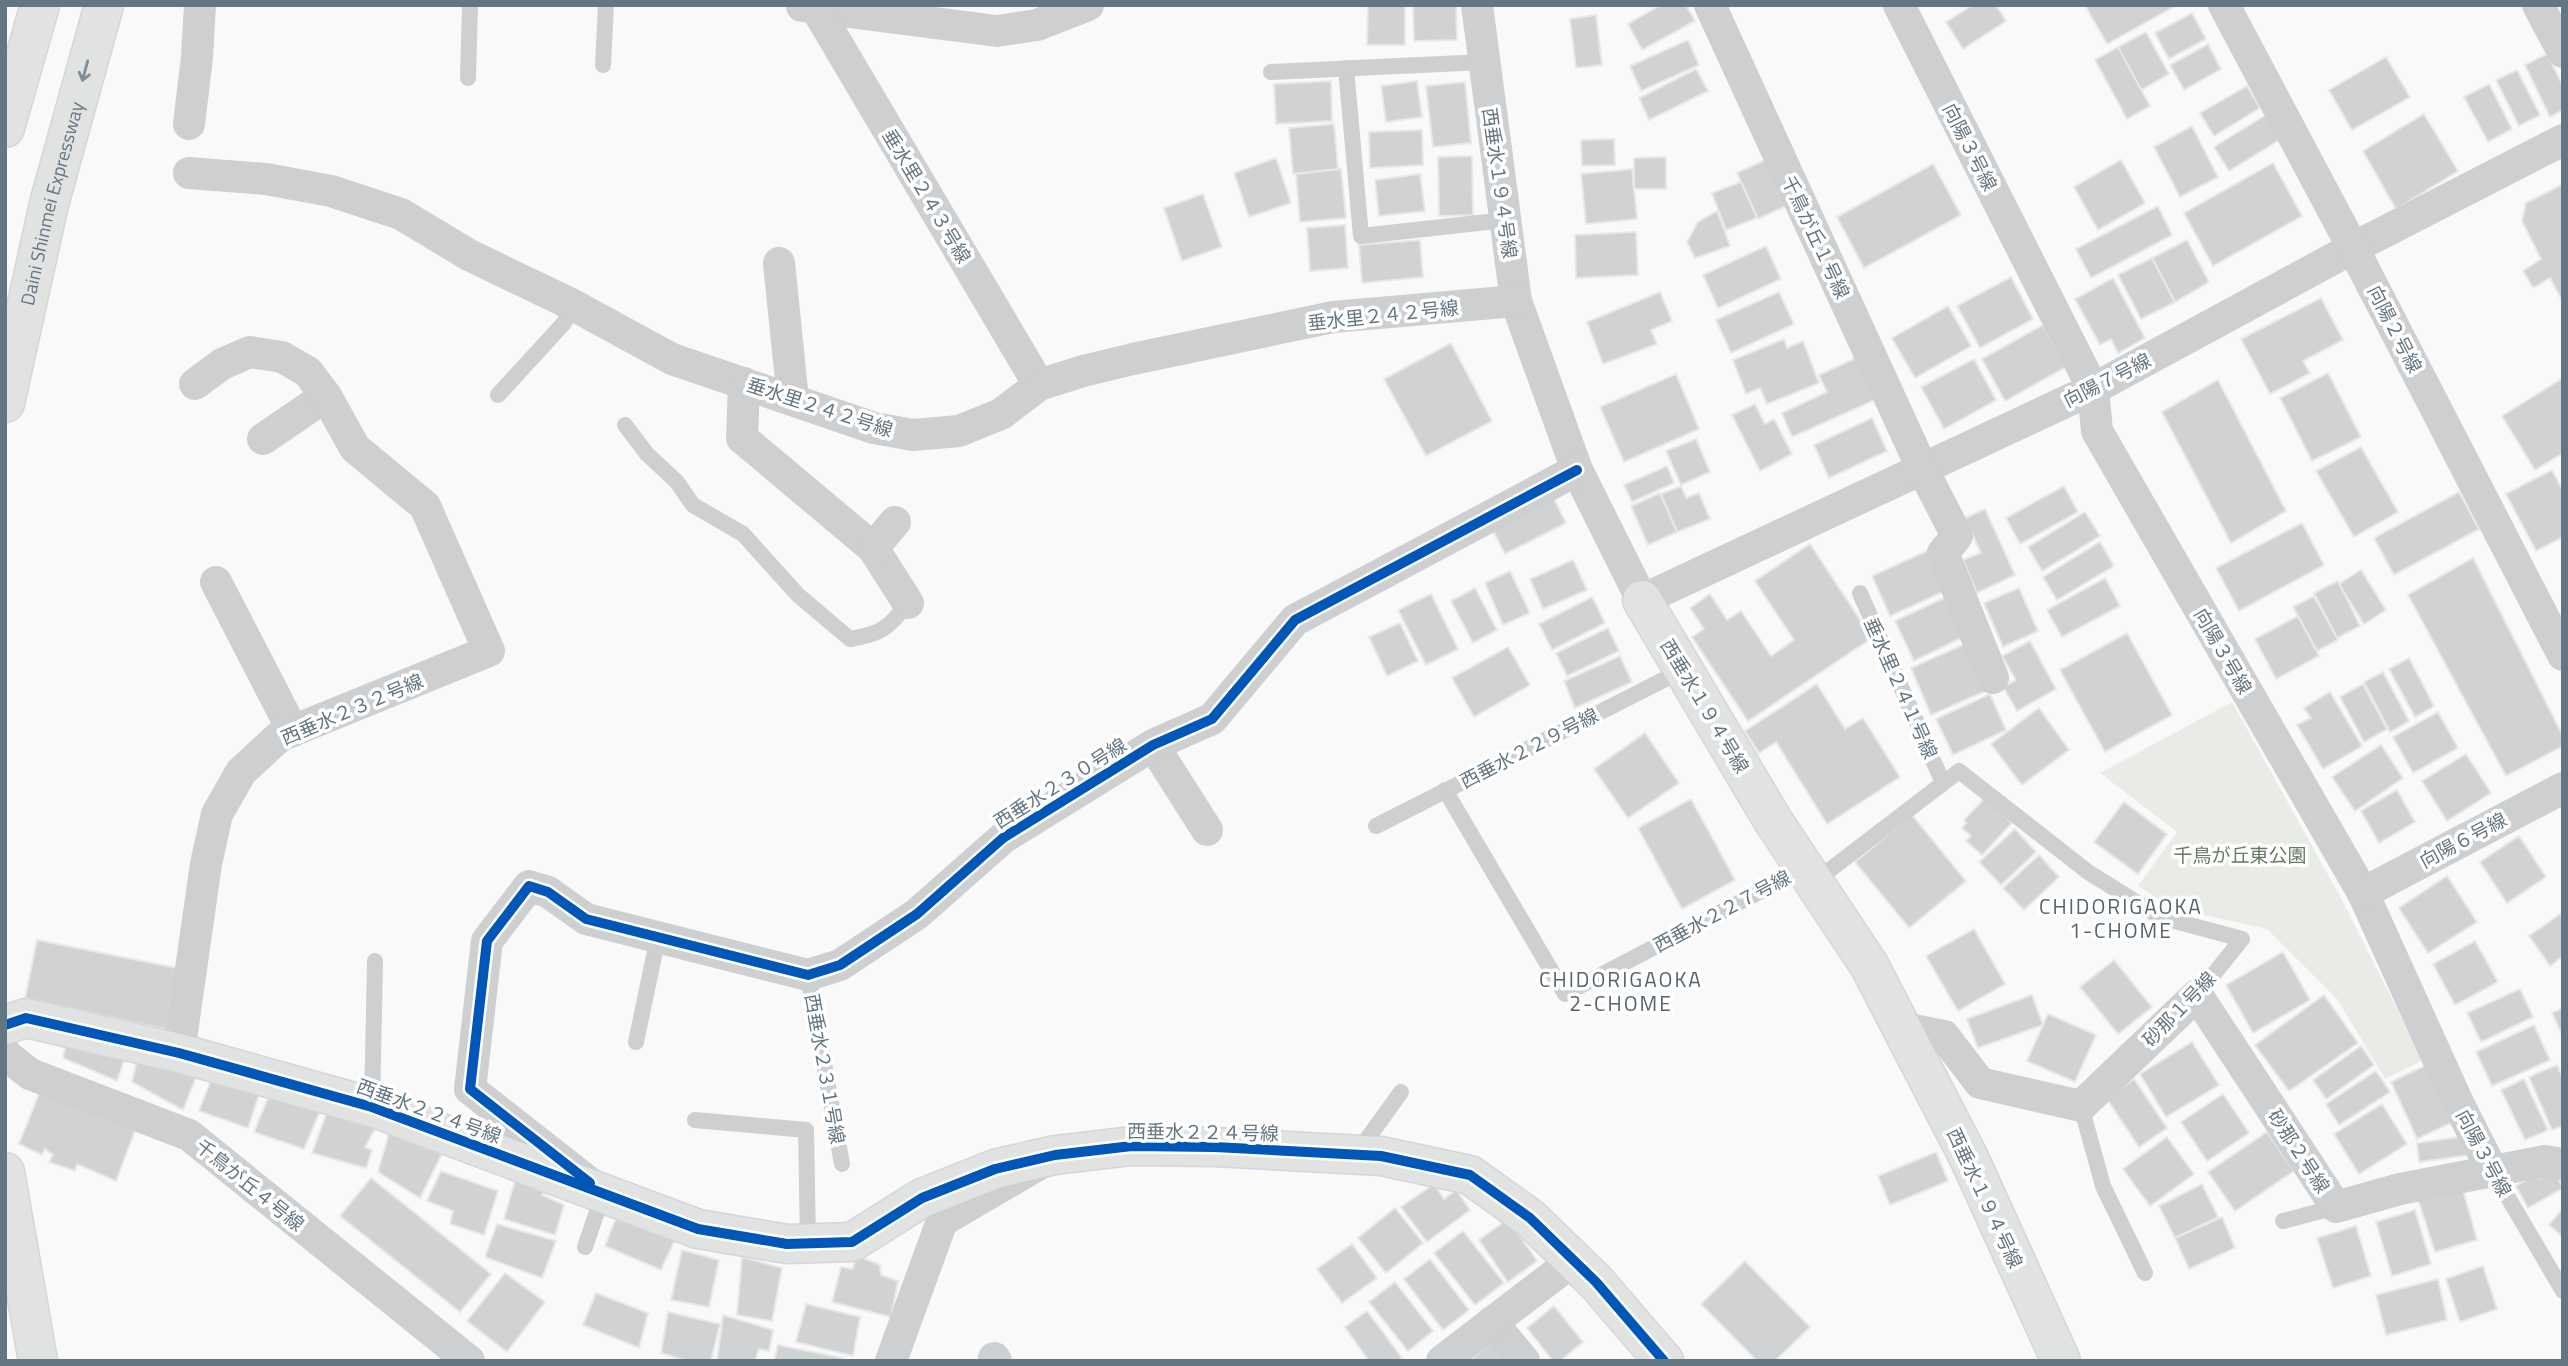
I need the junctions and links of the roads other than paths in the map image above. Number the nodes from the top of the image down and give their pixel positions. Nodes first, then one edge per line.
1 (40, 5) edge
2 (104, 5) edge
3 (200, 5) edge
4 (470, 5) edge
5 (606, 5) edge
6 (1088, 5) edge
7 (1477, 5) edge
8 (1710, 5) edge
9 (1899, 5) edge
10 (2224, 5) edge
11 (2538, 5) edge
12 (806, 7) edge
13 (2563, 52) edge
14 (1484, 62) junction
15 (603, 65) dead end
16 (1346, 68) junction
17 (1271, 72) dead end
18 (468, 78) dead end
19 (189, 124) dead end
20 (5, 128) edge
21 (2563, 140) edge
22 (189, 173) dead end
23 (1505, 220) junction
24 (2353, 248) junction
25 (779, 263) dead end
26 (1516, 302) junction
27 (568, 314) junction
28 (744, 383) junction
29 (195, 384) dead end
30 (1039, 385) junction
31 (2092, 389) junction
32 (498, 395) dead end
33 (326, 396) junction
34 (793, 400) junction
35 (5, 403) edge
36 (625, 425) dead end
37 (263, 439) dead end
38 (1922, 468) junction
39 (1577, 470) junction
40 (895, 522) dead end
41 (873, 548) junction
42 (216, 582) dead end
43 (1860, 593) dead end
44 (1642, 600) junction
45 (908, 603) joint
46 (2563, 655) edge
47 (1683, 670) junction
48 (1993, 678) dead end
49 (293, 731) junction
50 (1153, 745) junction
51 (1959, 771) joint
52 (1943, 783) junction
53 (2563, 788) edge
54 (1445, 790) junction
55 (1376, 826) dead end
56 (1207, 830) dead end
57 (1809, 875) junction
58 (2363, 893) junction
59 (658, 937) junction
60 (375, 961) dead end
61 (808, 975) junction
62 (2197, 995) junction
63 (5, 1025) edge
64 (1903, 1028) junction
65 (636, 1042) dead end
66 (179, 1052) junction
67 (5, 1054) edge
68 (1401, 1092) dead end
69 (2081, 1106) junction
70 (372, 1107) junction
71 (695, 1120) dead end
72 (1356, 1154) junction
73 (1055, 1156) junction
74 (842, 1164) dead end
75 (2563, 1164) edge
76 (5, 1172) edge
77 (2493, 1172) junction
78 (603, 1194) junction
79 (2336, 1207) junction
80 (2283, 1221) dead end
81 (808, 1243) junction
82 (585, 1247) dead end
83 (1574, 1260) junction
84 (2144, 1273) dead end
85 (2563, 1292) edge
86 (1492, 1322) junction
87 (38, 1361) edge
88 (469, 1361) edge
89 (891, 1361) edge
90 (1442, 1361) edge
91 (1524, 1361) edge
92 (1664, 1361) edge
93 (2061, 1361) edge

1 - 20 main road
2 -> 35 main road, Daini Shinmei Expressway
3 - 19 street
4 - 18 lane
5 - 15 lane
6 - 12 street
7 - 14 street, 西垂水１９４号線
8 - 38 street, 千鳥が丘１号線
9 - 31 street, 向陽３号線
10 - 24 street, 向陽２号線
11 - 13 street
12 - 30 street, 垂水里２４３号線
14 - 16 lane
14 - 23 street, 西垂水１９４号線
16 - 17 lane
16 - 23 lane
21 - 24 street, 向陽７号線
22 - 27 street, 垂水里２４２号線
23 - 26 street, 西垂水１９４号線
24 - 31 street, 向陽７号線
24 - 46 street, 向陽２号線
25 - 34 street
26 - 30 street, 垂水里２４２号線
26 - 39 street, 西垂水１９４号線
27 - 28 street, 垂水里２４２号線
27 - 32 lane
28 - 34 street, 垂水里２４２号線
28 - 41 street
29 - 33 street
30 - 34 street, 垂水里２４２号線
31 - 38 street, 向陽７号線
31 - 58 street, 向陽３号線
33 - 37 street
33 - 49 street, 西垂水２３２号線
36 - 45 lane
38 - 44 street, 向陽７号線
38 - 48 street, 千鳥が丘１号線
39 - 44 street, 西垂水１９４号線
39 - 50 street, 西垂水２３０号線
40 - 41 street
41 - 45 street
42 - 49 street
43 - 52 lane, 垂水里２４１号線
44 - 47 main road, 西垂水１９４号線
47 - 54 lane, 西垂水２２９号線
47 - 57 main road, 西垂水１９４号線
49 - 66 street, 西垂水２３２号線
50 - 56 street
50 - 61 street, 西垂水２３０号線
51 - 52 lane, 垂水里２４１号線
51 - 62 lane, 砂那１号線
52 - 57 lane, 垂水里２４１号線
53 - 58 street, 向陽６号線
54 - 55 lane, 西垂水２２９号線
54 - 57 lane, 西垂水２２７号線
57 - 64 main road, 西垂水１９４号線
58 - 77 street, 向陽３号線
59 - 61 street
59 - 65 lane
59 - 78 street
60 - 70 lane
61 - 74 lane, 西垂水２３１号線
62 - 69 street, 砂那１号線
62 - 79 street, 砂那２号線
63 - 66 main road, 西垂水２２４号線
64 - 69 street
64 - 93 main road, 西垂水１９４号線
66 - 70 main road, 西垂水２２４号線
67 - 88 street, 千鳥が丘４号線
68 - 72 lane
69 - 84 lane
70 - 78 main road, 西垂水２２４号線
71 - 81 lane
72 - 73 main road, 西垂水２２４号線
72 - 83 main road, 西垂水２２４号線
73 - 81 main road, 西垂水２２４号線
73 - 89 street
75 - 77 street, 砂那２号線
76 - 87 main road
77 - 79 street, 砂那２号線
77 - 85 lane, 向陽３号線
78 - 81 main road, 西垂水２２４号線
78 - 82 lane
79 - 80 lane
83 - 86 street
83 - 92 main road, 西垂水２２４号線
86 - 90 street
86 - 91 street

